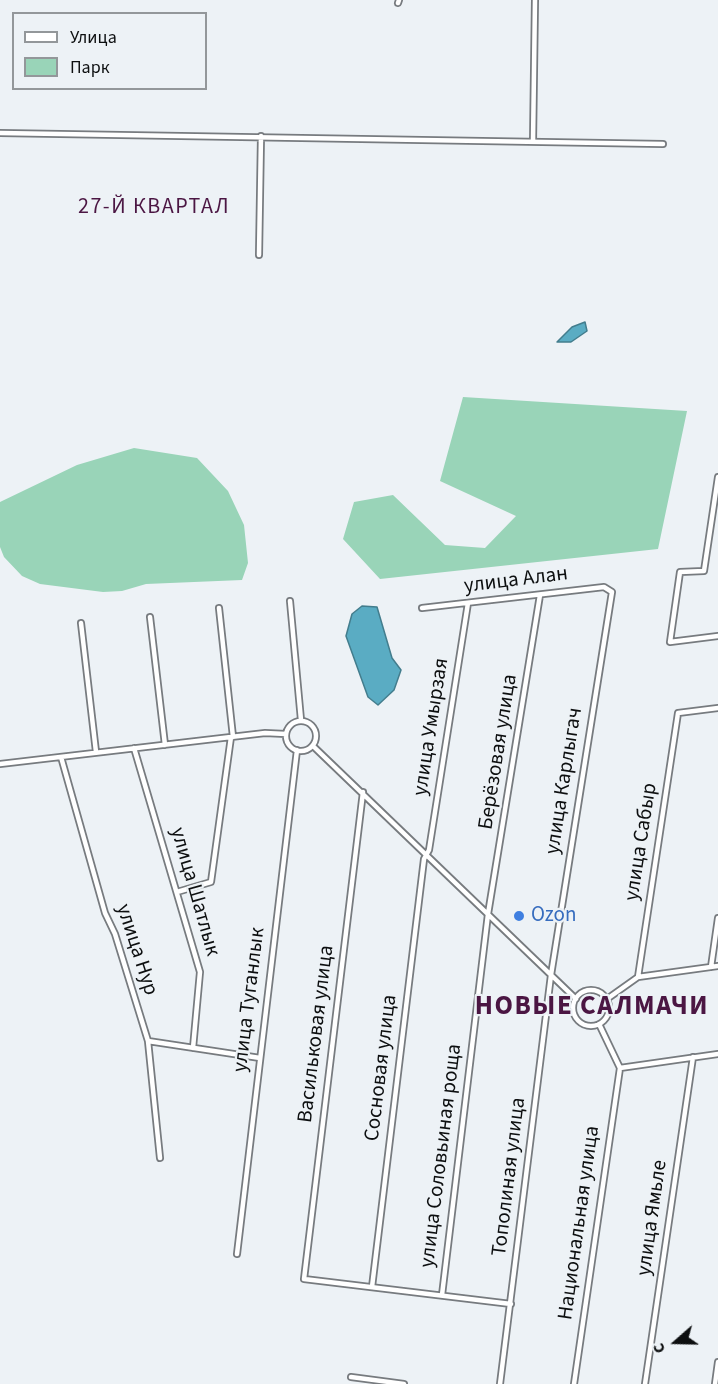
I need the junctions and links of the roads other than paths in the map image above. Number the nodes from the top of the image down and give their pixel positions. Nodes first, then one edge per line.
1 (535, 0) edge
2 (0, 133) edge
3 (261, 136) junction
4 (533, 142) junction
5 (663, 144) dead end
6 (259, 255) dead end
7 (718, 477) edge
8 (612, 592) joint
9 (540, 595) junction
10 (290, 601) dead end
11 (468, 603) junction
12 (219, 608) dead end
13 (422, 608) dead end
14 (150, 618) dead end
15 (81, 623) dead end
16 (718, 636) edge
17 (718, 708) edge
18 (301, 720) junction
19 (286, 734) junction
20 (232, 737) junction
21 (165, 744) junction
22 (313, 746) junction
23 (134, 748) junction
24 (297, 750) junction
25 (96, 752) junction
26 (61, 757) junction
27 (0, 764) edge
28 (363, 792) junction
29 (427, 854) junction
30 (177, 892) junction
31 (488, 914) junction
32 (718, 918) edge
33 (718, 966) edge
34 (711, 967) junction
35 (551, 975) junction
36 (638, 977) junction
37 (576, 999) junction
38 (607, 999) junction
39 (599, 1024) junction
40 (148, 1041) junction
41 (193, 1048) junction
42 (718, 1054) edge
43 (693, 1057) junction
44 (260, 1058) junction
45 (620, 1068) junction
46 (160, 1158) dead end
47 (237, 1254) dead end
48 (372, 1287) junction
49 (442, 1295) junction
50 (511, 1304) junction
51 (718, 1362) edge
52 (351, 1377) dead end
53 (404, 1384) edge
54 (500, 1384) edge
55 (574, 1384) edge
56 (645, 1384) edge
57 (715, 1384) edge

1 - 4 street
2 - 3 street
3 - 4 street
3 - 6 street
4 - 5 street
7 - 16 street
8 - 9 street, улица Алан
8 - 35 street, улица Карлыгач
9 - 11 street, улица Алан
9 - 31 street, Берёзовая улица
10 - 18 street
11 - 13 street, улица Алан
11 - 29 street, улица Умырзая
12 - 20 street
14 - 21 street
15 - 25 street
17 - 36 street, улица Сабыр
18 - 19 street
18 - 22 street
19 - 20 street
19 - 24 street
20 - 21 street
20 - 30 street
21 - 23 street
22 - 24 street
22 - 28 street
23 - 25 street
23 - 30 street, улица Шатлык
24 - 44 street, улица Туганлык
25 - 26 street
26 - 27 street
26 - 40 street, улица Нур
28 - 29 street
28 - 48 street, Васильковая улица
29 - 31 street
29 - 48 street, Сосновая улица
30 - 41 street, улица Шатлык
31 - 35 street
31 - 49 street, улица Соловьиная роща
32 - 34 street
33 - 34 street
34 - 36 street
35 - 37 street
35 - 50 street, Тополиная улица
36 - 38 street
37 - 38 street
37 - 39 street
38 - 39 street
39 - 45 street
40 - 41 street
40 - 46 street, улица Нур
41 - 44 street
42 - 43 street
43 - 45 street
43 - 56 street, улица Ямьле
44 - 47 street, улица Туганлык
45 - 55 street, Национальная улица
48 - 49 street
49 - 50 street
50 - 54 street, Тополиная улица
51 - 57 street
52 - 53 street

